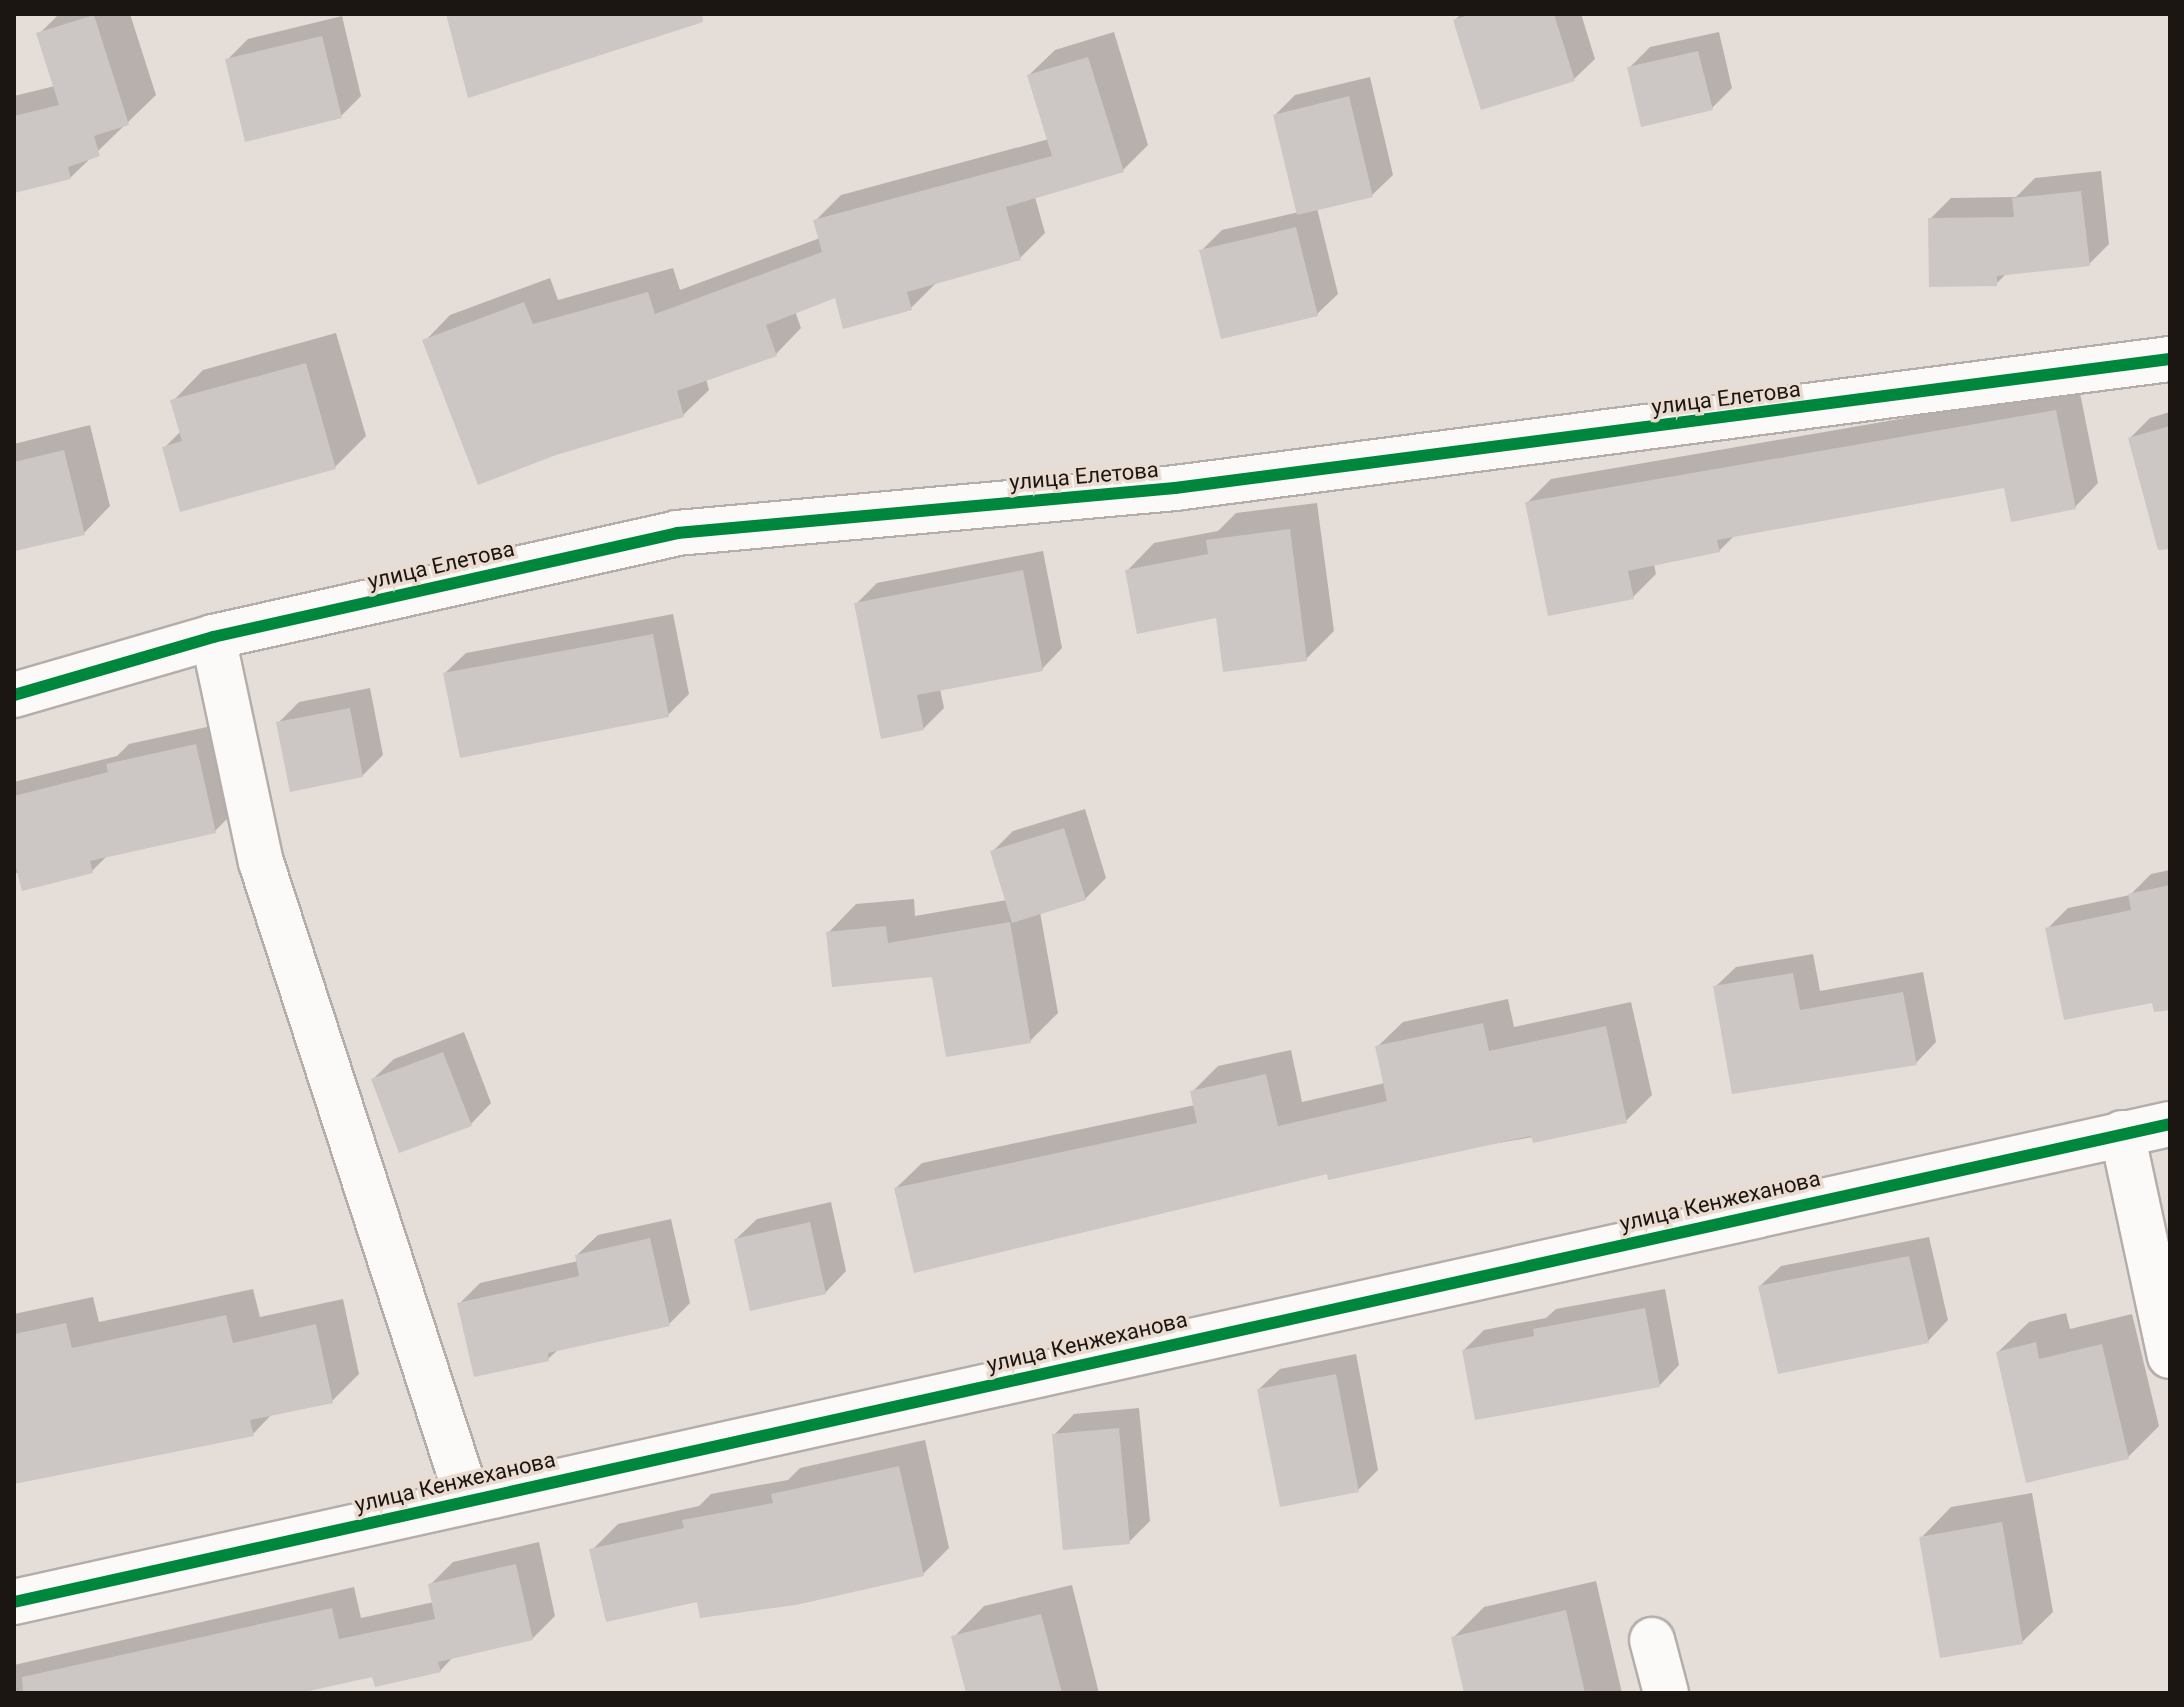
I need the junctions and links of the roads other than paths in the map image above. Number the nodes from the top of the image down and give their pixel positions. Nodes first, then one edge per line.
1 (2170, 359) edge
2 (213, 637) junction
3 (14, 695) edge
4 (2170, 1124) edge
5 (2122, 1133) junction
6 (2170, 1356) edge
7 (468, 1500) junction
8 (14, 1602) edge
9 (1652, 1640) dead end
10 (1666, 1693) edge

1 - 2 street, улица Елетова
2 - 3 street, улица Елетова
2 - 7 street
4 - 5 street, улица Кенжеханова
5 - 6 street
5 - 7 street, улица Кенжеханова
7 - 8 street, улица Кенжеханова
9 - 10 street

